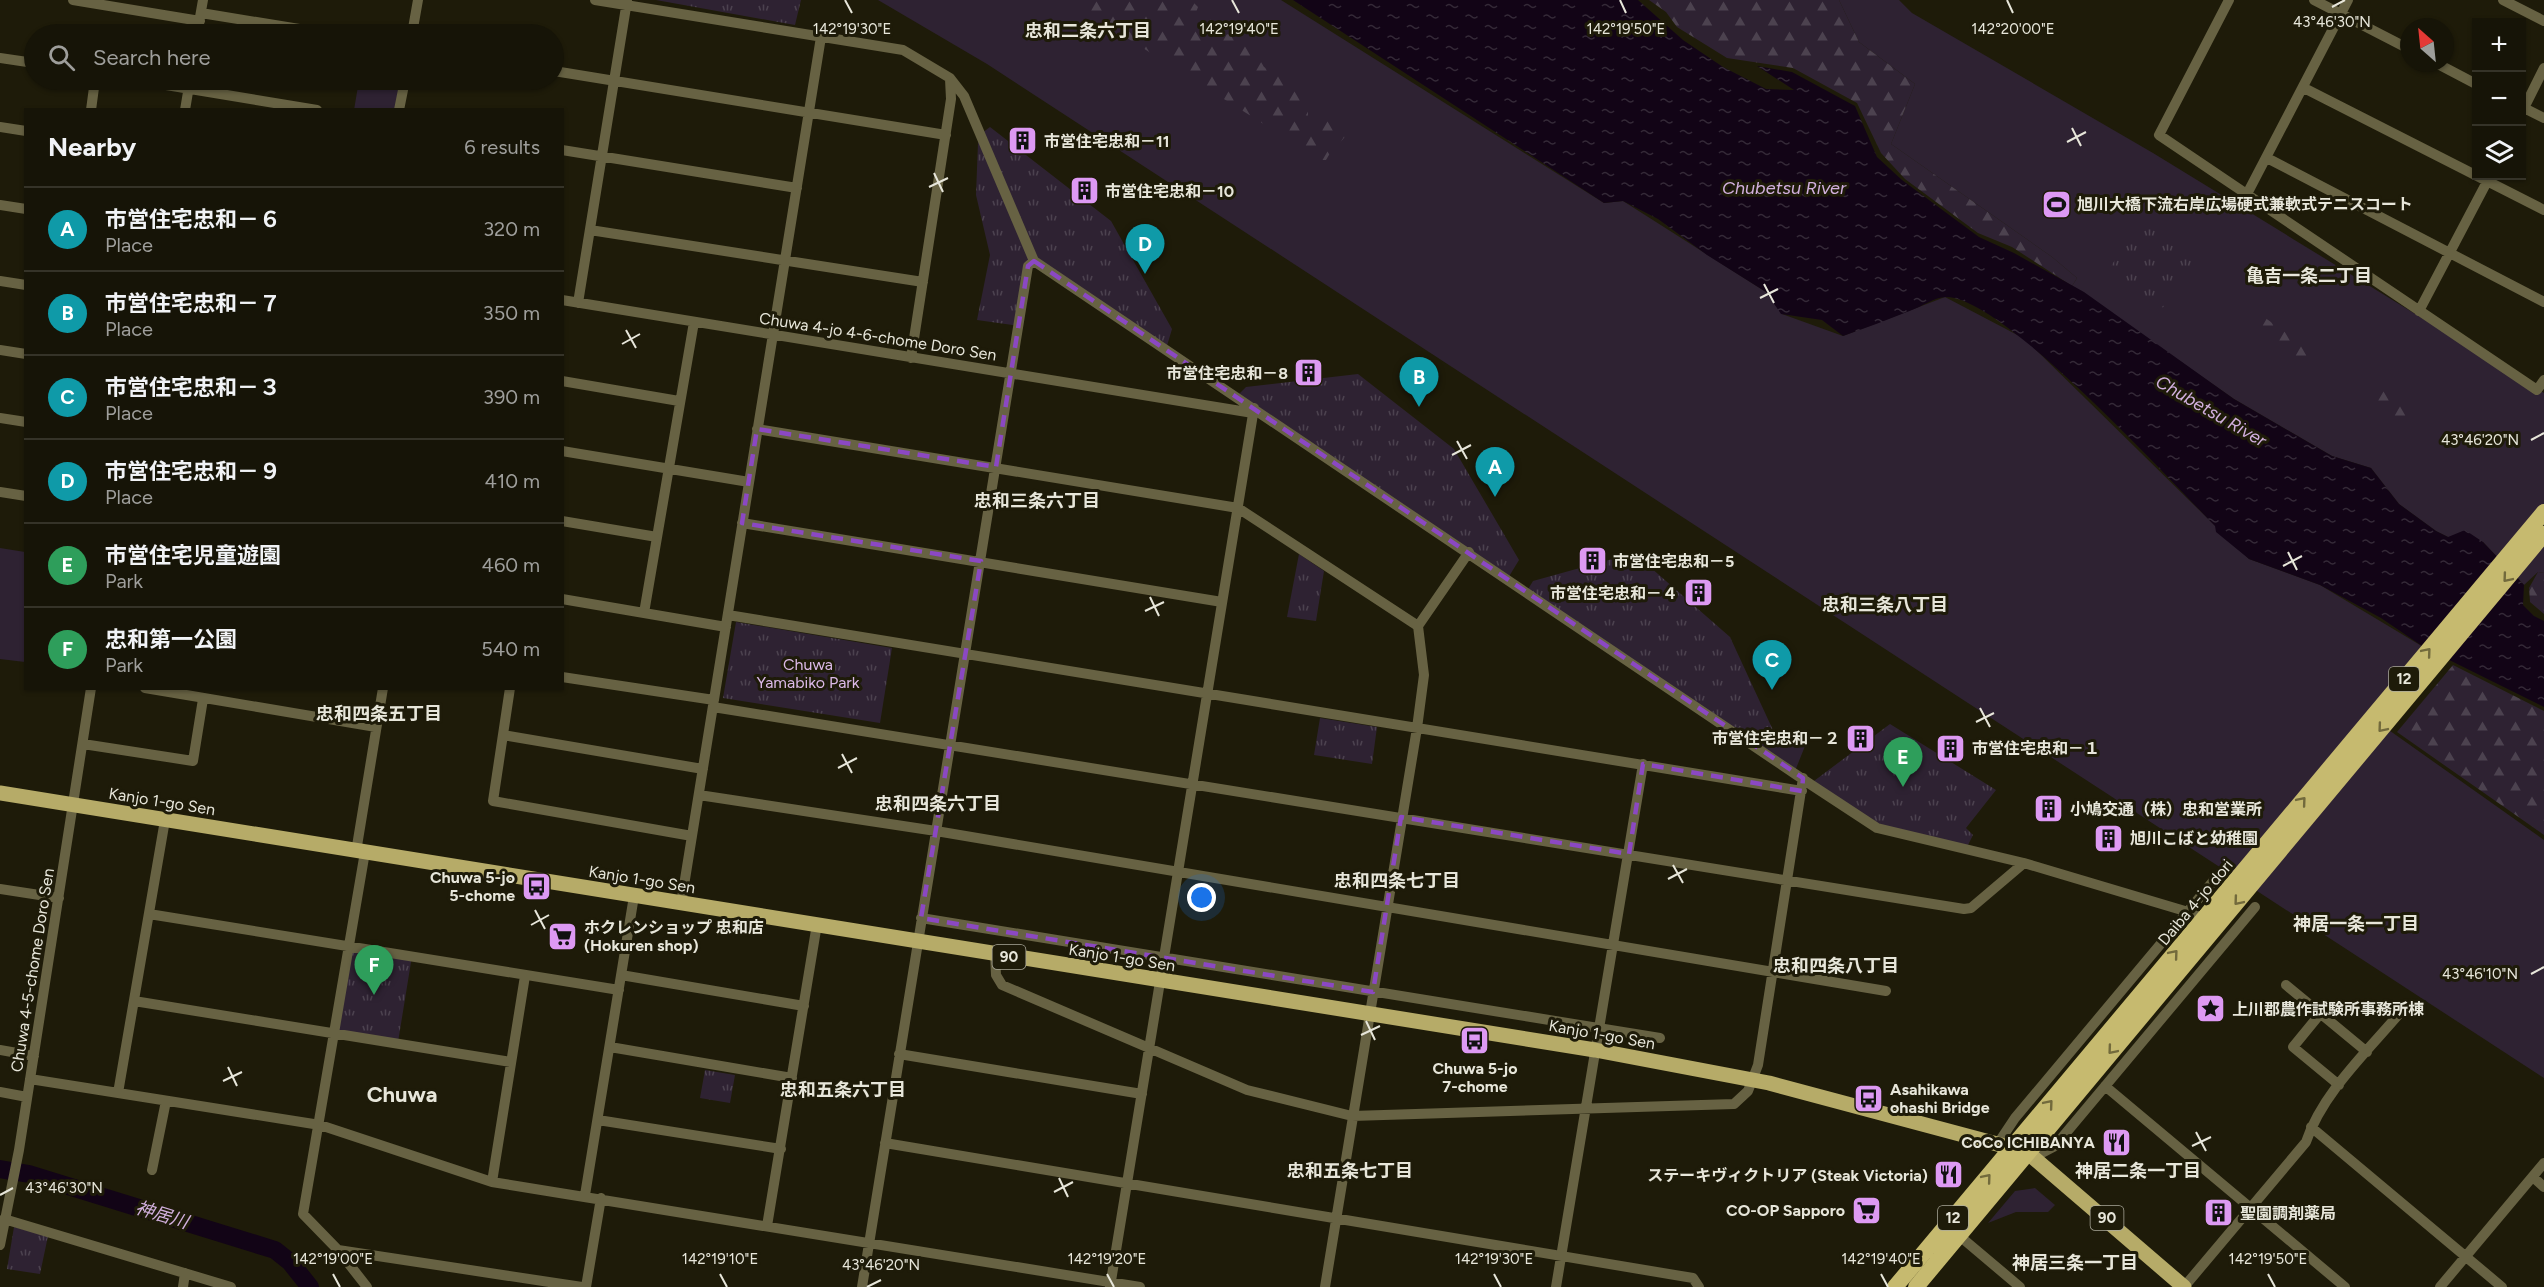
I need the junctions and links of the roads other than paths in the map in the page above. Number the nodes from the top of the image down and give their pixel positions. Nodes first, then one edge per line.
1 (73, 0) edge
2 (203, 0) edge
3 (418, 0) edge
4 (595, 0) edge
5 (2229, 0) edge
6 (2314, 0) edge
7 (2348, 0) edge
8 (2503, 0) edge
9 (627, 3) edge
10 (2341, 14) junction
11 (200, 17) junction
12 (2544, 21) edge
13 (199, 24) edge
14 (254, 24) edge
15 (414, 24) edge
16 (821, 37) junction
17 (2400, 44) edge
18 (0, 58) edge
19 (24, 62) edge
20 (2544, 68) edge
21 (2453, 72) edge
22 (564, 73) edge
23 (950, 78) junction
24 (614, 81) junction
25 (2472, 82) edge
26 (2304, 88) junction
27 (94, 90) edge
28 (188, 90) edge
29 (219, 90) edge
30 (403, 90) edge
31 (2526, 102) edge
32 (91, 108) edge
33 (185, 108) edge
34 (307, 108) edge
35 (399, 108) edge
36 (2526, 111) edge
37 (809, 113) junction
38 (2544, 118) edge
39 (0, 127) edge
40 (24, 131) edge
41 (946, 135) junction
42 (564, 150) edge
43 (602, 157) junction
44 (2267, 158) junction
45 (2472, 170) edge
46 (2487, 180) edge
47 (2492, 180) edge
48 (797, 188) junction
49 (2247, 194) junction
50 (0, 205) edge
51 (24, 209) edge
52 (2544, 210) edge
53 (590, 230) junction
54 (2449, 252) junction
55 (1034, 261) junction
56 (785, 262) junction
57 (0, 281) edge
58 (923, 282) junction
59 (24, 285) edge
60 (564, 300) edge
61 (2544, 302) edge
62 (578, 303) junction
63 (2419, 311) junction
64 (694, 322) junction
65 (773, 335) junction
66 (0, 350) edge
67 (24, 354) edge
68 (911, 358) junction
69 (1012, 372) junction
70 (2544, 380) edge
71 (564, 381) edge
72 (679, 401) junction
73 (1254, 411) junction
74 (0, 418) edge
75 (24, 422) edge
76 (758, 429) junction
77 (564, 451) edge
78 (996, 467) junction
79 (668, 468) junction
80 (749, 482) junction
81 (0, 492) edge
82 (24, 496) edge
83 (1238, 508) junction
84 (2544, 512) edge
85 (564, 521) edge
86 (742, 524) junction
87 (2544, 534) edge
88 (657, 537) junction
89 (1469, 552) junction
90 (981, 561) junction
91 (564, 599) edge
92 (1222, 602) junction
93 (644, 613) junction
94 (728, 615) junction
95 (1418, 626) junction
96 (726, 627) junction
97 (964, 654) junction
98 (564, 677) edge
99 (92, 690) edge
100 (156, 690) edge
101 (383, 690) edge
102 (510, 690) edge
103 (1206, 694) junction
104 (203, 699) junction
105 (713, 703) junction
106 (376, 727) junction
107 (1418, 728) junction
108 (503, 735) junction
109 (83, 744) junction
110 (951, 744) junction
111 (1643, 765) junction
112 (703, 769) junction
113 (1803, 778) junction
114 (1192, 784) junction
115 (1802, 791) junction
116 (0, 793) edge
117 (699, 795) junction
118 (74, 805) junction
119 (1401, 817) junction
120 (165, 820) junction
121 (936, 831) junction
122 (692, 836) junction
123 (2270, 851) junction
124 (361, 852) junction
125 (1629, 854) junction
126 (2024, 863) junction
127 (1177, 873) junction
128 (2215, 879) dead end
129 (1787, 882) junction
130 (0, 889) edge
131 (634, 896) junction
132 (59, 898) junction
133 (681, 904) junction
134 (1388, 906) junction
135 (2255, 908) dead end
136 (2192, 912) junction
137 (149, 914) junction
138 (921, 918) junction
139 (817, 924) junction
140 (917, 940) junction
141 (1614, 944) junction
142 (350, 947) junction
143 (994, 954) junction
144 (1163, 958) junction
145 (1773, 970) junction
146 (621, 975) junction
147 (525, 976) junction
148 (1159, 981) junction
149 (2286, 986) dead end
150 (619, 990) junction
151 (1886, 991) dead end
152 (1373, 993) junction
153 (134, 1001) junction
154 (804, 1006) junction
155 (2404, 1008) dead end
156 (1371, 1013) junction
157 (2320, 1014) junction
158 (1599, 1028) junction
159 (336, 1033) junction
160 (1660, 1038) dead end
161 (610, 1047) junction
162 (0, 1050) edge
163 (1149, 1050) junction
164 (1595, 1050) junction
165 (2367, 1052) junction
166 (899, 1054) junction
167 (34, 1056) junction
168 (511, 1062) junction
169 (792, 1078) junction
170 (30, 1079) junction
171 (1753, 1080) junction
172 (2339, 1085) junction
173 (2105, 1086) junction
174 (0, 1092) edge
175 (118, 1093) junction
176 (1142, 1094) junction
177 (27, 1097) junction
178 (166, 1101) junction
179 (1585, 1111) junction
180 (1352, 1116) junction
181 (598, 1120) junction
182 (320, 1125) junction
183 (2311, 1127) junction
184 (885, 1143) junction
185 (781, 1149) junction
186 (2017, 1151) junction
187 (2544, 1163) edge
188 (152, 1170) dead end
189 (2533, 1177) junction
190 (492, 1182) junction
191 (1126, 1182) junction
192 (2544, 1187) edge
193 (585, 1195) junction
194 (601, 1198) junction
195 (2250, 1208) junction
196 (4, 1219) junction
197 (1336, 1220) junction
198 (767, 1226) junction
199 (1953, 1230) junction
200 (869, 1243) junction
201 (0, 1245) edge
202 (338, 1250) junction
203 (1561, 1256) junction
204 (2465, 1257) junction
205 (185, 1273) junction
206 (1111, 1285) edge
207 (183, 1287) edge
208 (231, 1287) edge
209 (367, 1287) edge
210 (584, 1287) edge
211 (862, 1287) edge
212 (1140, 1287) edge
213 (1325, 1287) edge
214 (1556, 1287) edge
215 (1699, 1287) edge
216 (1895, 1287) edge
217 (1916, 1287) edge
218 (2020, 1287) edge
219 (2184, 1287) edge
220 (2345, 1287) edge
221 (2440, 1287) edge
222 (2502, 1287) edge

1 - 11 street
2 - 11 street
3 - 15 street
4 - 9 street
5 - 49 street
6 - 10 street
7 - 10 street
8 - 12 street
9 - 16 street
9 - 24 street
10 - 17 street
10 - 26 street
11 - 13 street
11 - 14 street
16 - 23 street
16 - 37 street
18 - 19 street
20 - 31 street
21 - 25 street
22 - 24 street
23 - 41 street
23 - 55 street
24 - 37 street
24 - 43 street
26 - 44 street
26 - 45 street
27 - 32 street
28 - 33 street
29 - 34 street
30 - 35 street
36 - 38 street
37 - 41 street
37 - 48 street
39 - 40 street
41 - 58 street
42 - 43 street
43 - 48 street
43 - 53 street
44 - 49 street
44 - 54 street
46 - 54 street
47 - 52 street
48 - 56 street
49 - 63 street
50 - 51 street
53 - 56 street
53 - 62 street
54 - 61 street
54 - 63 street
55 - 69 street
55 - 73 street
56 - 58 street
56 - 65 street
57 - 59 street
58 - 68 street
60 - 62 street, Chuwa 4-jo 4-6-chome Doro Sen
62 - 64 street, Chuwa 4-jo 4-6-chome Doro Sen
63 - 70 street
64 - 65 street, Chuwa 4-jo 4-6-chome Doro Sen
64 - 72 street
65 - 68 street, Chuwa 4-jo 4-6-chome Doro Sen
65 - 76 street
66 - 67 street
68 - 69 street, Chuwa 4-jo 4-6-chome Doro Sen
69 - 73 street
69 - 78 street, Chuwa 4-jo 4-6-chome Doro Sen
71 - 72 street
72 - 79 street
73 - 83 street
73 - 89 street
74 - 75 street
76 - 78 street
76 - 80 street
77 - 79 street
78 - 83 street
78 - 90 street, Chuwa 4-jo 4-6-chome Doro Sen
79 - 80 street
79 - 88 street
80 - 86 street
81 - 82 street
83 - 92 street
83 - 95 street
123 -> 84 highway, Daiba 4-jo dori / 12
85 - 88 street
86 - 90 street
86 - 94 street
87 -> 123 highway, Daiba 4-jo dori / 12
88 - 93 street
89 - 95 street
89 - 113 street
90 - 92 street
90 - 97 street, Chuwa 4-jo 4-6-chome Doro Sen
91 - 93 street
92 - 103 street
93 - 96 street
94 - 96 street
94 - 97 street
95 - 107 street
96 - 105 street
97 - 103 street
97 - 110 street, Chuwa 4-jo 4-6-chome Doro Sen
98 - 105 street
99 - 109 street
100 - 104 street
101 - 106 street
102 - 108 street
103 - 107 street
103 - 114 street
104 - 106 street
104 - 109 street
105 - 110 street
105 - 112 street
106 - 124 street
107 - 111 street
107 - 119 street
108 - 112 street
108 - 122 street
109 - 118 street
110 - 114 street
110 - 121 street, Chuwa 4-jo 4-6-chome Doro Sen
111 - 115 street
111 - 125 street
112 - 117 street
113 - 115 street
113 - 126 street
114 - 119 street
114 - 127 street
115 - 129 street
116 - 118 main road, Kanjo 1-go Sen / 90
117 - 121 street
117 - 122 street
118 - 120 main road, Kanjo 1-go Sen / 90
118 - 132 street, Chuwa 4-5-chome Doro Sen
119 - 125 street
119 - 134 street
120 - 124 main road, Kanjo 1-go Sen / 90
120 - 137 street
121 - 127 street
121 - 138 street, Chuwa 4-jo 4-6-chome Doro Sen
122 - 133 street
123 - 186 highway, Daiba 4-jo dori / 12
124 - 131 main road, Kanjo 1-go Sen / 90
124 - 142 street
125 - 129 street
125 - 141 street
126 - 129 street
126 - 136 street
127 - 134 street
127 - 144 street
128 - 136 street
129 - 145 street
130 - 132 street
131 - 133 main road, Kanjo 1-go Sen / 90
131 - 146 street
132 - 167 street, Chuwa 4-5-chome Doro Sen
133 - 139 main road, Kanjo 1-go Sen / 90
134 - 141 street
134 - 152 street
135 - 173 street
136 - 186 street
137 - 142 street
137 - 153 street
138 - 140 street, Chuwa 4-jo 4-6-chome Doro Sen
138 - 144 street
139 - 140 main road, Kanjo 1-go Sen / 90
139 - 154 street
140 - 143 main road, Kanjo 1-go Sen / 90
140 - 166 street, Chuwa 4-jo 4-6-chome Doro Sen
141 - 145 street
141 - 158 street
142 - 147 street
142 - 159 street
143 - 148 main road, Kanjo 1-go Sen / 90
143 - 163 street
144 - 148 street
144 - 152 street
145 - 151 street
145 - 171 street
146 - 150 street
146 - 154 street
147 - 150 street
147 - 168 street
148 - 156 main road, Kanjo 1-go Sen / 90
148 - 163 street
149 - 157 street
150 - 161 street
152 - 156 street
152 - 158 street
153 - 159 street
153 - 175 street
154 - 169 street
155 - 165 street
156 - 164 main road, Kanjo 1-go Sen / 90
156 - 180 street
157 - 165 street
157 - 172 street
158 - 160 street
158 - 164 street
159 - 168 street
159 - 182 street
161 - 169 street
161 - 181 street
162 - 167 street
163 - 176 street
163 - 180 street
164 - 171 main road, Kanjo 1-go Sen / 90
164 - 179 street
165 - 172 street
166 - 176 street
166 - 184 street, Chuwa 4-jo 4-6-chome Doro Sen
167 - 170 street, Chuwa 4-5-chome Doro Sen
168 - 190 street
169 - 185 street
170 - 175 street
170 - 177 street, Chuwa 4-5-chome Doro Sen
171 - 179 street
171 - 186 main road, Kanjo 1-go Sen / 90
172 - 183 street
173 - 186 street
173 - 195 street
174 - 177 street
175 - 178 street
176 - 191 street
177 - 196 street, Chuwa 4-5-chome Doro Sen
178 - 182 street
178 - 188 street
179 - 180 street
179 - 203 street
180 - 197 street
181 - 185 street
181 - 193 street
182 - 190 street
182 - 202 street
183 - 195 street
183 - 204 street
184 - 191 street
184 - 200 street, Chuwa 4-jo 4-6-chome Doro Sen
185 - 198 street
186 - 199 highway, Daiba 4-jo dori / 12
186 - 219 main road, Kanjo 1-go Sen / 90
187 - 189 street
189 - 192 street
189 - 204 street
190 - 193 street
191 - 197 street
191 - 206 street
193 - 194 street
194 - 198 street
194 - 210 street
195 - 219 street
195 - 220 street
196 - 201 street, Chuwa 4-5-chome Doro Sen
196 - 205 street
197 - 203 street
197 - 213 street
198 - 200 street
199 - 216 highway, Daiba 4-jo dori / 12
199 - 217 highway, Daiba 4-jo dori / 12
199 - 218 street
200 - 206 street
200 - 211 street, Chuwa 4-jo 4-6-chome Doro Sen
202 - 209 street
202 - 210 street
203 - 214 street
203 - 215 street
204 - 221 street
204 - 222 street
205 - 207 street
205 - 208 street
206 - 212 street

